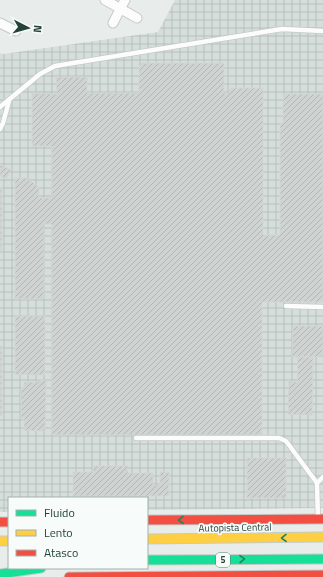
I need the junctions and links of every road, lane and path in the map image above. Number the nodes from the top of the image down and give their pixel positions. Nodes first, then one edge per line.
1 (105, 0) edge
2 (126, 0) edge
3 (121, 9) junction
4 (137, 18) dead end
5 (0, 23) edge
6 (112, 24) dead end
7 (323, 30) edge
8 (16, 31) dead end
9 (9, 100) junction
10 (0, 107) edge
11 (0, 129) edge
12 (286, 306) dead end
13 (323, 307) edge
14 (136, 438) dead end
15 (323, 477) edge
16 (318, 483) junction
17 (320, 519) edge
18 (148, 520) edge
19 (148, 534) edge
20 (323, 537) edge
21 (148, 539) edge
22 (191, 539) junction
23 (323, 559) edge
24 (148, 560) edge
25 (34, 569) edge
26 (0, 574) edge
27 (323, 575) edge
28 (210, 576) edge
29 (69, 577) edge
30 (86, 577) edge

1 - 3 street
2 - 3 street
3 - 4 street
3 - 6 street
5 - 8 street
7 - 9 lane
9 - 10 lane
9 - 11 lane
12 - 13 lane
14 - 16 lane
15 - 16 lane
16 - 17 lane
17 -> 18 main road
19 - 22 main road
20 -> 22 main road, Autopista Central / 5
21 - 22 main road, Autopista Central / 5
24 -> 23 main road, 5
25 - 26 main road
27 - 28 main road
28 - 30 main road
29 - 30 main road

